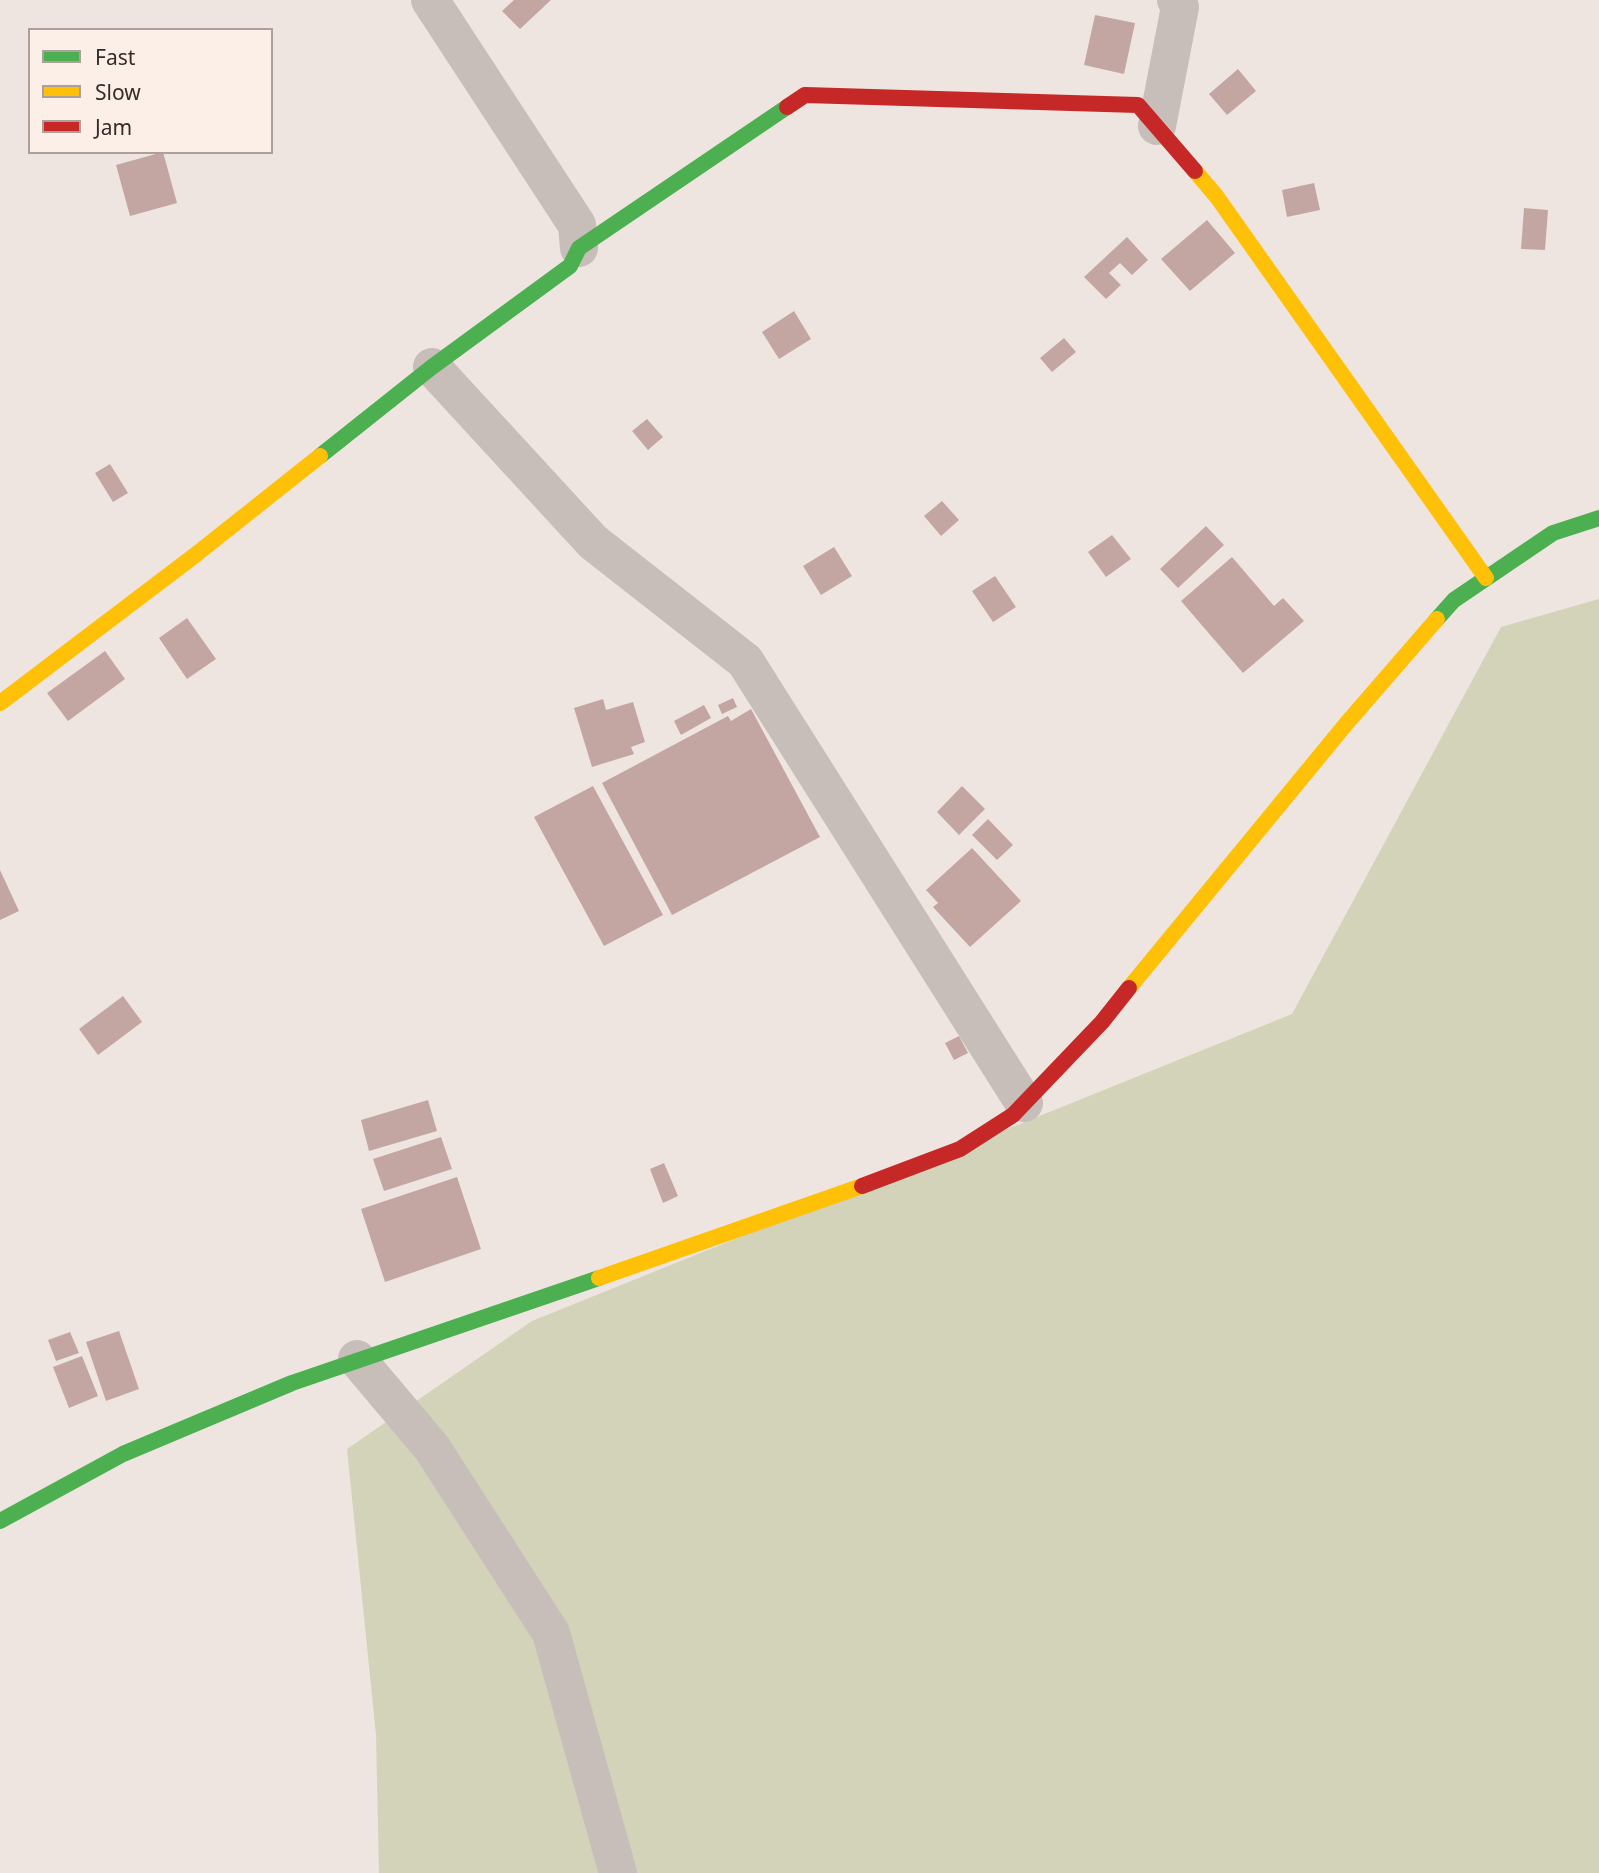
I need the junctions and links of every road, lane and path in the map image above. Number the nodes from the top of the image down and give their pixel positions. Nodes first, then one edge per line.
1 (430, 0) edge
2 (1176, 0) edge
3 (1157, 126) junction
4 (579, 248) junction
5 (432, 367) junction
6 (1599, 519) edge
7 (1486, 578) junction
8 (0, 703) edge
9 (1024, 1103) junction
10 (357, 1359) junction
11 (0, 1521) edge
12 (618, 1873) edge

1 - 4 street
2 - 3 street
3 - 4 street
3 - 7 street
4 - 5 street
5 - 8 street
5 - 9 street
6 - 7 street
7 - 9 street
9 - 10 street
10 - 11 street
10 - 12 street

